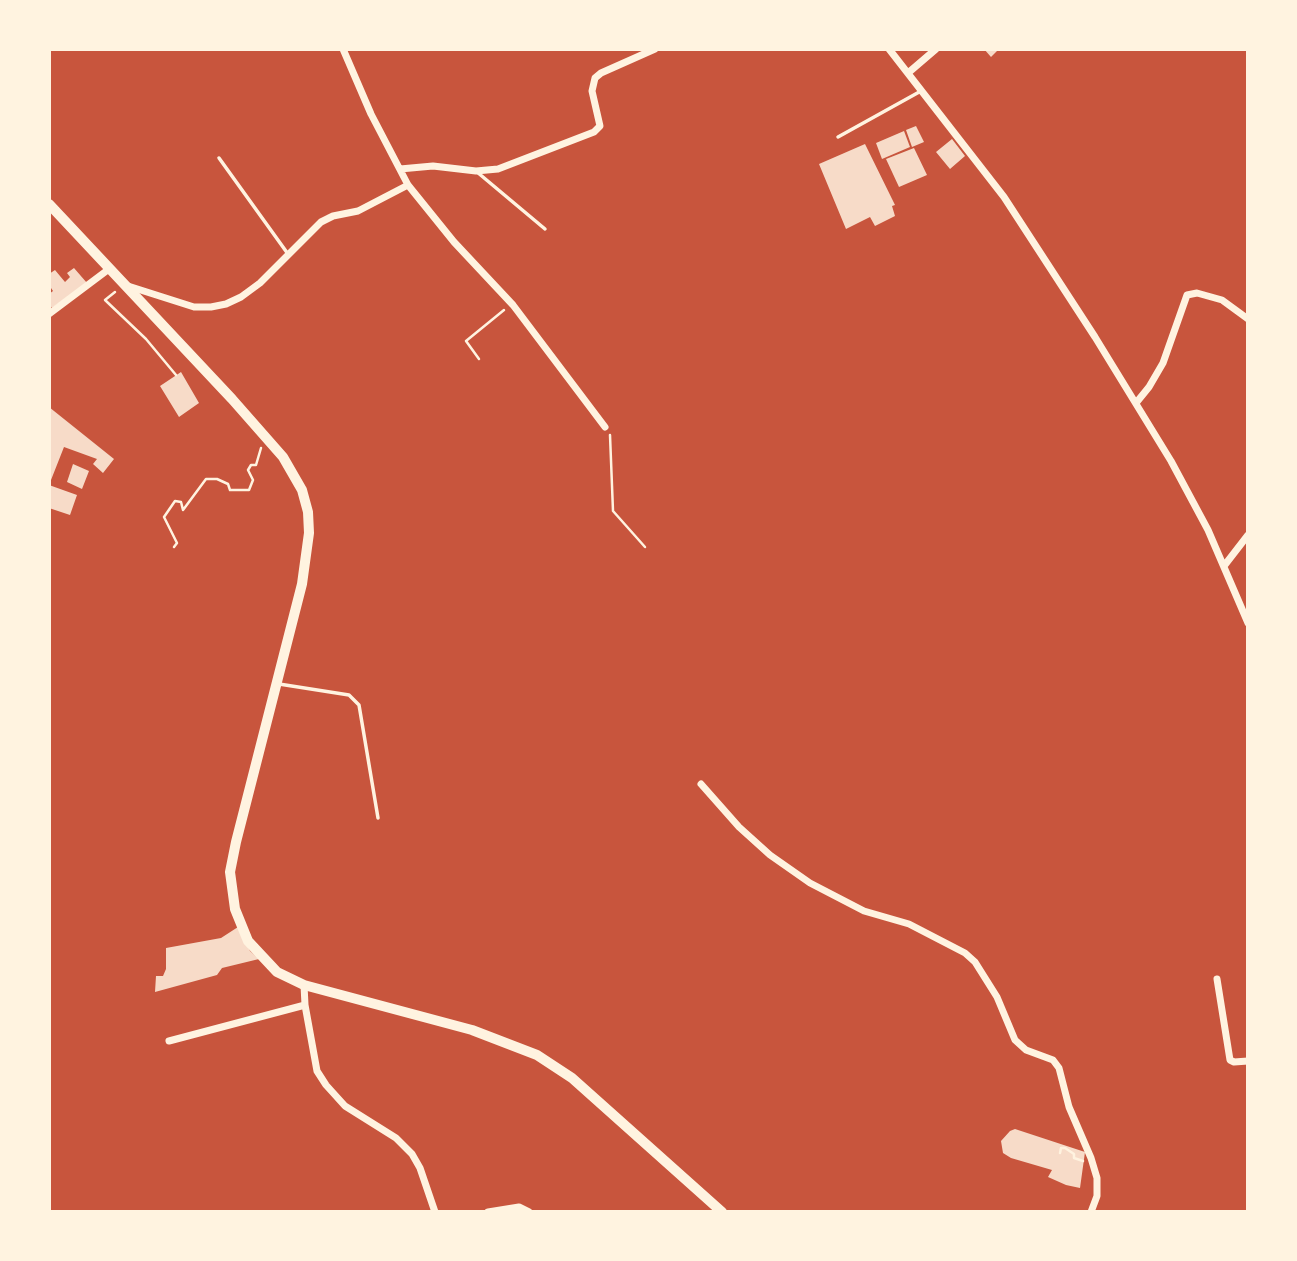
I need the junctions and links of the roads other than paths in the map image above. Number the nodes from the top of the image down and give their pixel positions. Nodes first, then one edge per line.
1 (343, 49) edge
2 (655, 49) edge
3 (889, 49) edge
4 (936, 49) edge
5 (908, 73) junction
6 (921, 91) junction
7 (838, 137) dead end
8 (219, 158) dead end
9 (400, 169) junction
10 (475, 171) junction
11 (408, 185) junction
12 (49, 204) edge
13 (545, 229) dead end
14 (288, 254) junction
15 (109, 269) junction
16 (127, 285) junction
17 (49, 314) edge
18 (1248, 319) edge
19 (1136, 403) junction
20 (605, 427) road end
21 (1248, 535) edge
22 (1224, 566) junction
23 (1248, 623) edge
24 (277, 684) junction
25 (701, 784) dead end
26 (378, 818) dead end
27 (1217, 979) dead end
28 (304, 985) junction
29 (305, 1005) junction
30 (169, 1041) dead end
31 (1248, 1061) edge
32 (435, 1212) edge
33 (488, 1212) edge
34 (529, 1212) edge
35 (722, 1212) edge
36 (1091, 1212) edge

1 - 9 street
2 - 10 street
3 - 5 street
4 - 5 street
5 - 6 street
6 - 7 lane
6 - 19 street
8 - 14 lane
9 - 10 street
9 - 11 street
10 - 13 lane
11 - 14 street
11 - 20 street
12 - 15 main road
14 - 16 street
15 - 16 main road
15 - 17 street
16 - 24 main road
18 - 19 street
19 - 22 street
21 - 22 street
22 - 23 street
24 - 26 lane
24 - 28 main road
25 - 36 street
27 - 31 street
28 - 29 street
28 - 35 main road
29 - 30 street
29 - 32 street
33 - 34 street

